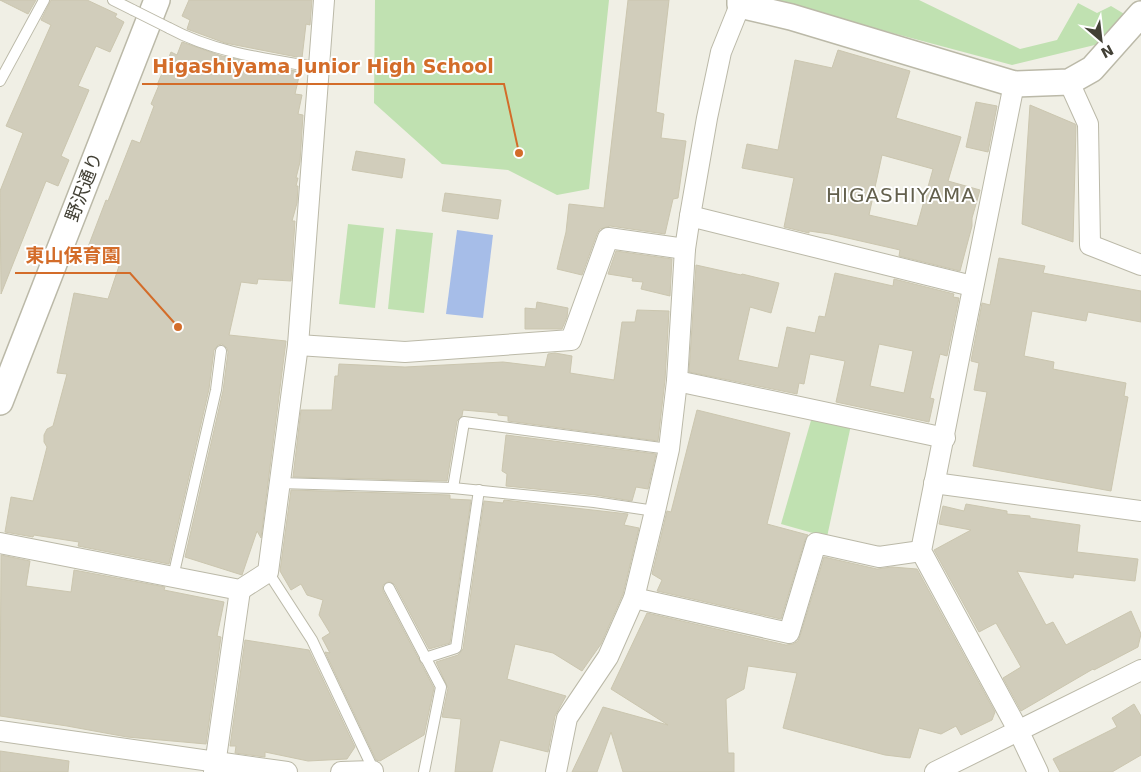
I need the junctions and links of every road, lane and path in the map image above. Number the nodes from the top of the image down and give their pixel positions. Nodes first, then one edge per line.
1 (44, 0) edge
2 (113, 0) edge
3 (157, 0) edge
4 (324, 0) edge
5 (740, 3) edge
6 (1141, 14) edge
7 (320, 68) junction
8 (0, 81) edge
9 (1069, 82) junction
10 (1014, 84) junction
11 (690, 216) junction
12 (685, 249) junction
13 (1141, 265) edge
14 (972, 286) junction
15 (298, 346) junction
16 (221, 351) dead end
17 (677, 381) junction
18 (0, 402) edge
19 (944, 438) junction
20 (669, 450) junction
21 (279, 483) junction
22 (934, 483) junction
23 (453, 488) junction
24 (479, 490) junction
25 (655, 511) junction
26 (1141, 511) edge
27 (0, 543) edge
28 (921, 551) junction
29 (268, 572) junction
30 (173, 577) junction
31 (389, 588) dead end
32 (240, 590) junction
33 (634, 598) junction
34 (425, 658) junction
35 (1141, 670) edge
36 (1018, 730) junction
37 (0, 731) edge
38 (214, 766) edge
39 (374, 771) edge
40 (287, 772) edge
41 (341, 772) edge
42 (424, 772) edge
43 (556, 772) edge
44 (935, 772) edge
45 (1038, 772) edge

1 - 8 lane
2 - 7 lane, bridge
3 - 18 street, 野沢通り
4 - 7 street
5 - 10 street
5 - 11 street
6 - 9 street
7 - 15 street
9 - 10 street
9 - 13 street
10 - 14 street
11 - 12 street
11 - 14 street
12 - 15 street
12 - 17 street
14 - 19 street
15 - 21 street
16 - 30 lane
17 - 19 street
17 - 20 street
19 - 22 street
20 - 23 lane
20 - 25 street
21 - 23 lane
21 - 29 street
22 - 26 street
22 - 28 street
23 - 24 lane
24 - 25 lane
24 - 34 lane
25 - 33 street
27 - 30 street
28 - 33 street
28 - 36 street
29 - 32 street
29 - 39 lane
30 - 32 street
31 - 34 lane
32 - 38 street
33 - 43 street
34 - 42 lane
35 - 36 street
36 - 44 street
36 - 45 street
37 - 38 street
38 - 40 street
39 - 41 street

